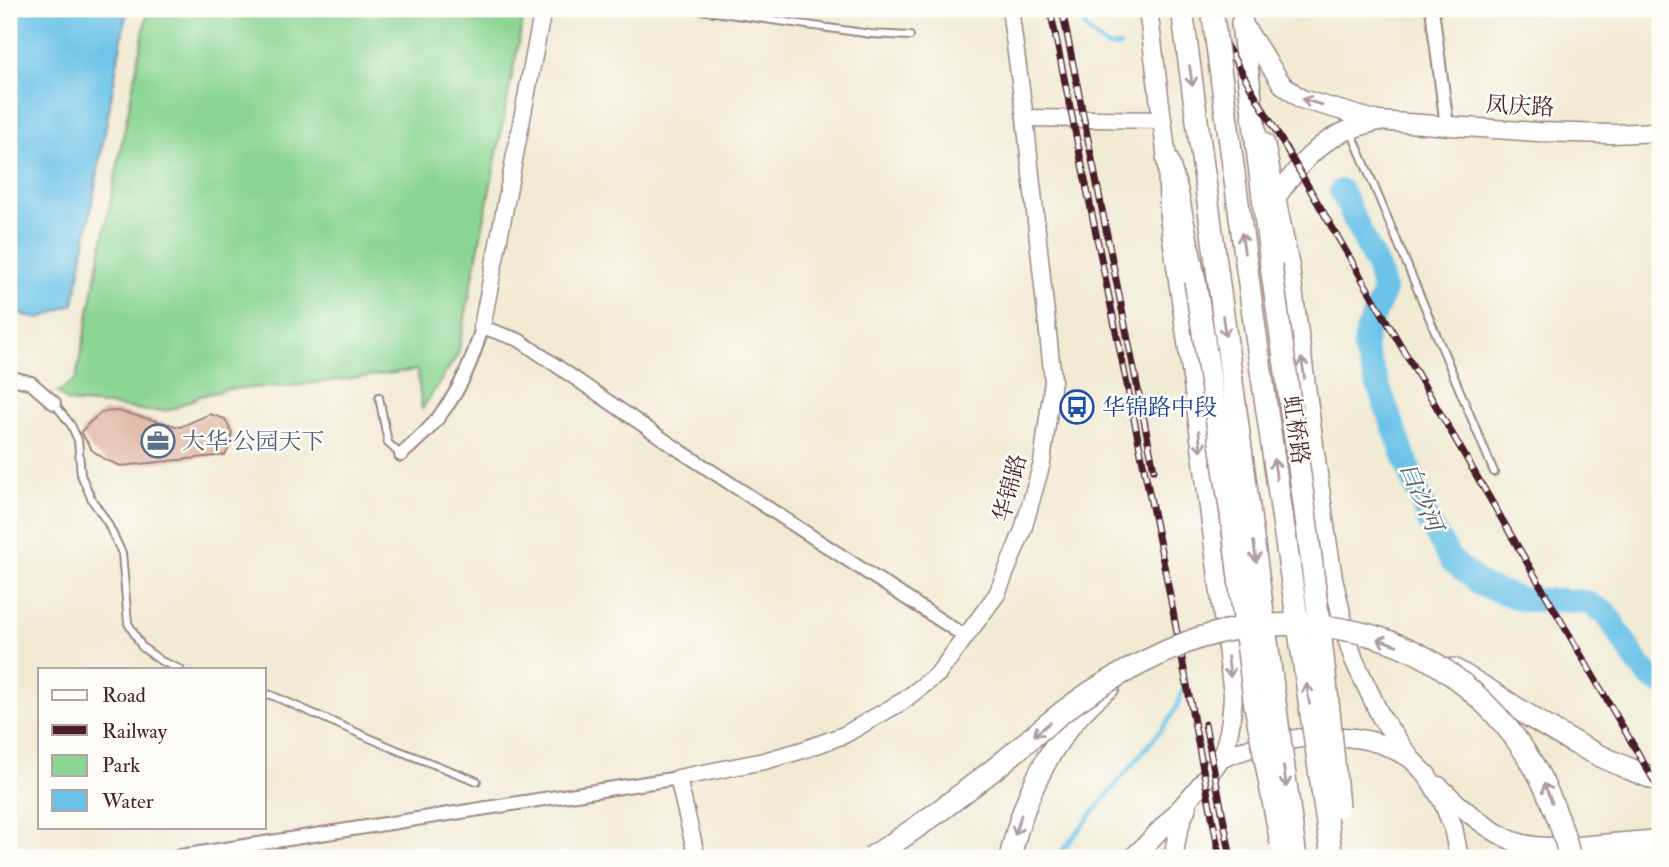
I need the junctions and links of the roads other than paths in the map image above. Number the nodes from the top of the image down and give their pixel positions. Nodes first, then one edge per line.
1 (543, 9) edge
2 (693, 9) edge
3 (1010, 9) edge
4 (1148, 9) edge
5 (1182, 9) edge
6 (1212, 9) edge
7 (1432, 9) edge
8 (1241, 16) edge
9 (910, 36) dead end
10 (1025, 118) junction
11 (1163, 120) junction
12 (1378, 121) junction
13 (1447, 127) junction
14 (1351, 130) junction
15 (1660, 132) edge
16 (1167, 159) junction
17 (1276, 198) junction
18 (1271, 265) junction
19 (482, 327) junction
20 (9, 377) edge
21 (379, 397) dead end
22 (54, 403) joint
23 (401, 455) joint
24 (1494, 472) dead end
25 (966, 637) junction
26 (1424, 657) junction
27 (1148, 660) junction
28 (178, 668) edge
29 (266, 694) edge
30 (1220, 759) junction
31 (1411, 759) junction
32 (1427, 775) junction
33 (678, 778) junction
34 (477, 781) dead end
35 (1660, 781) edge
36 (1195, 791) junction
37 (1660, 839) edge
38 (1660, 857) edge
39 (168, 858) edge
40 (697, 858) edge
41 (870, 858) edge
42 (1010, 858) edge
43 (1132, 858) edge
44 (1174, 858) edge
45 (1284, 858) edge
46 (1296, 858) edge
47 (1332, 858) edge
48 (1341, 858) edge
49 (1459, 858) edge
50 (1570, 858) edge
51 (1630, 858) edge

1 - 19 street
2 - 9 lane
3 - 10 street, 华锦路
4 - 11 main road
5 -> 46 highway, bridge
47 -> 6 highway, 虹桥路, bridge
7 - 13 street
12 -> 8 main road
8 - 17 main road
8 - 18 highway
10 - 11 street
10 - 25 street, 华锦路
11 - 16 main road
12 - 13 main road, 凤庆路
12 - 14 main road
13 - 15 main road, 凤庆路
14 - 17 main road
14 - 24 lane
16 -> 30 main road
16 - 45 highway, bridge
17 - 18 main road
31 -> 17 main road
18 - 48 highway, bridge
19 - 23 street
19 - 25 street
20 - 22 street
21 - 23 lane
22 - 28 lane
25 - 33 street, 华锦路
26 -> 27 highway, bridge
26 - 35 highway, bridge
50 -> 26 highway, bridge
27 -> 41 highway, bridge
27 -> 42 highway, bridge
29 - 34 lane
30 - 31 main road
30 - 36 main road
31 - 32 main road
32 - 37 main road
32 - 49 main road
33 - 39 street
33 - 40 street
36 - 43 main road
36 - 44 main road
38 - 51 highway

